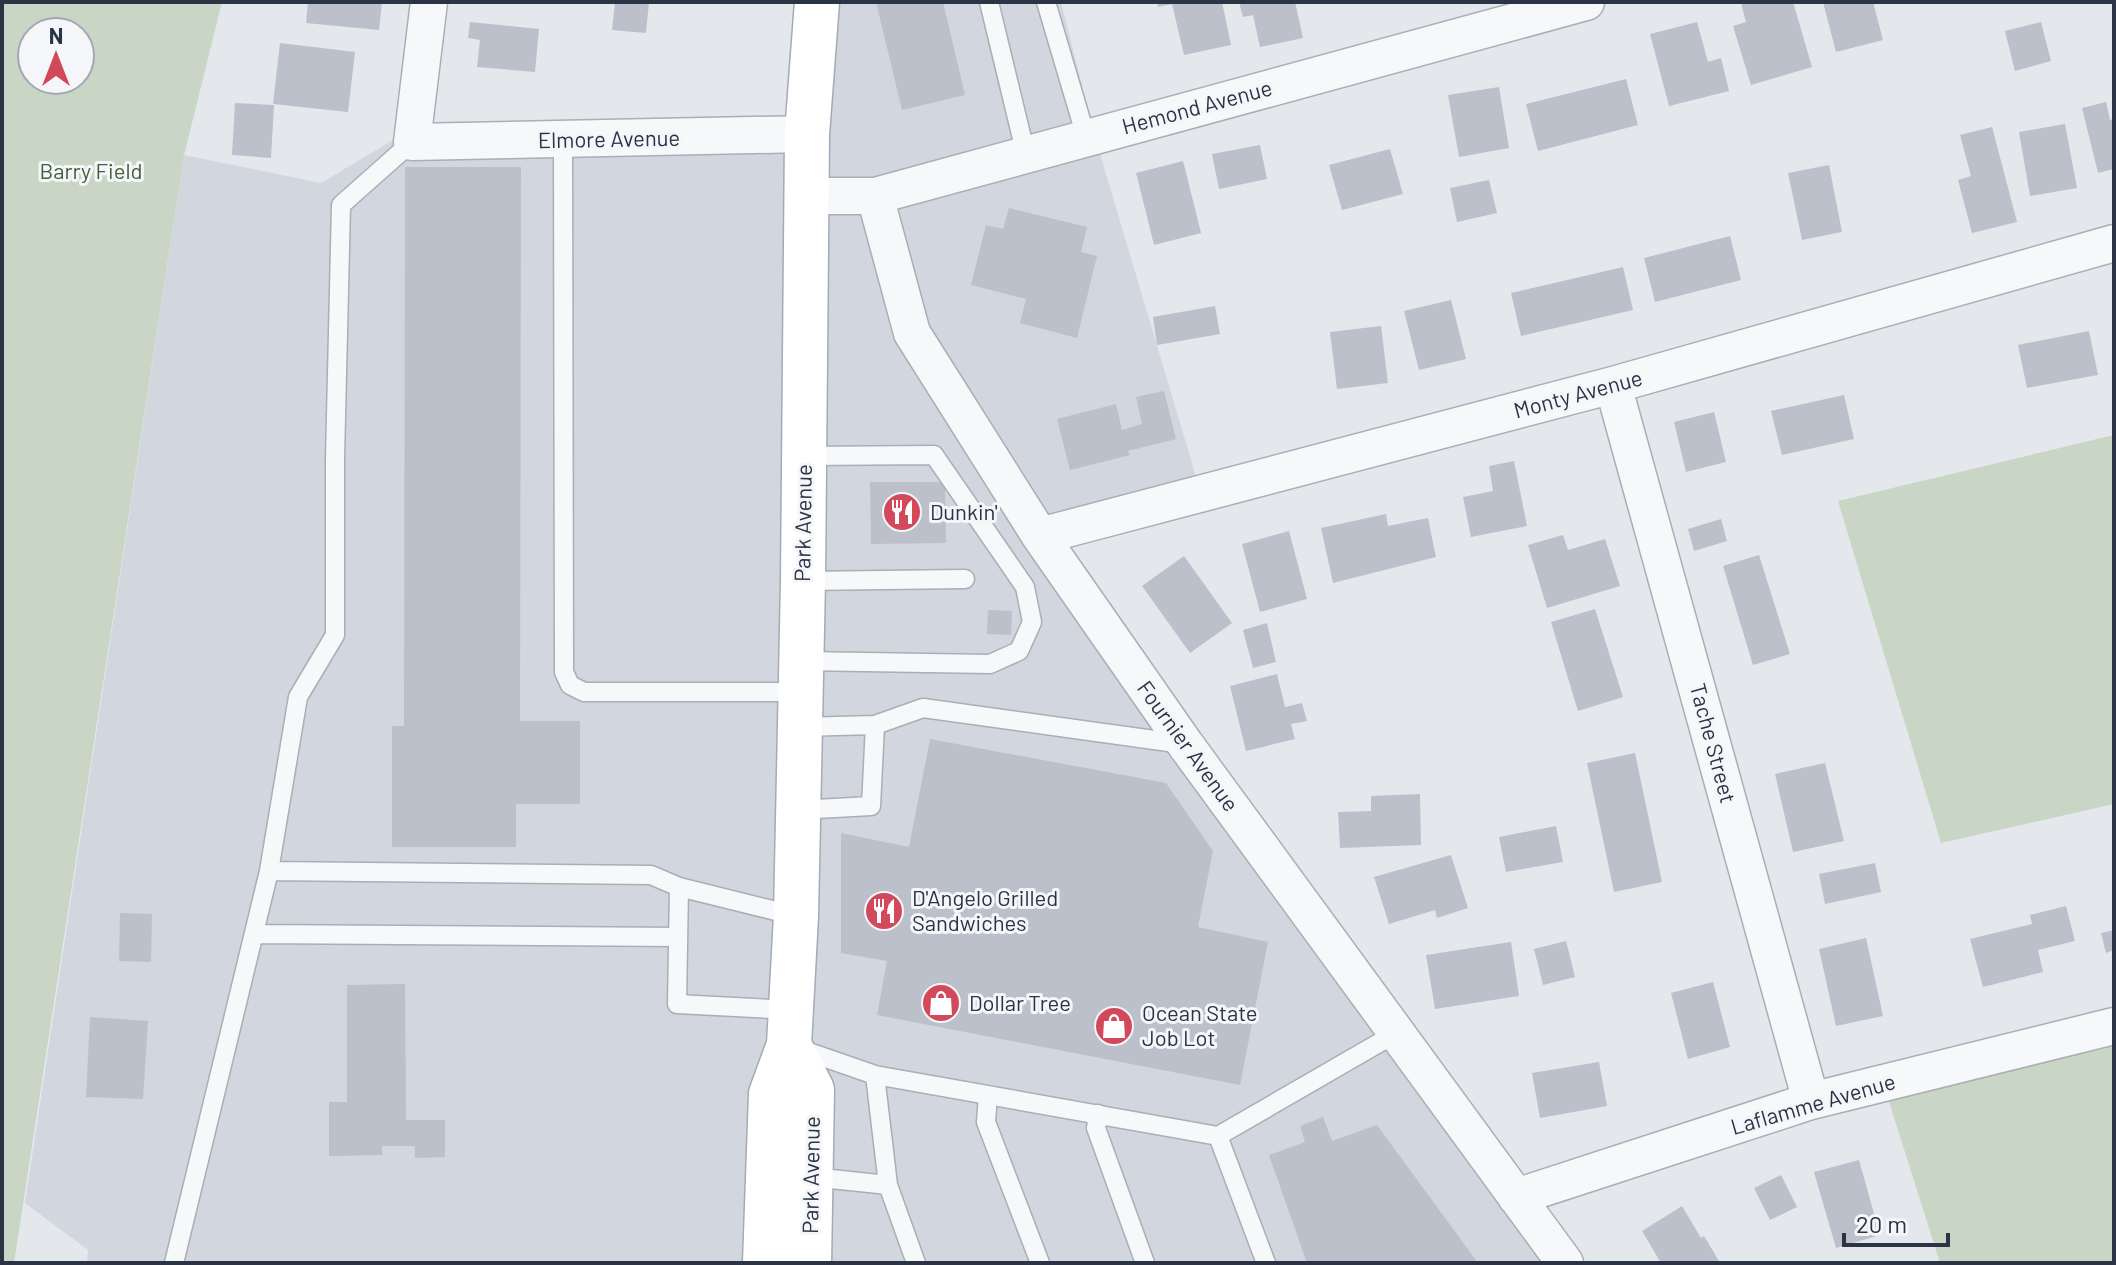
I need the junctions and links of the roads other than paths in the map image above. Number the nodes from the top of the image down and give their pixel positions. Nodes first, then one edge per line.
1 (429, 2) edge
2 (817, 2) edge
3 (989, 2) edge
4 (1046, 2) edge
5 (1586, 2) edge
6 (807, 134) junction
7 (1086, 137) junction
8 (563, 141) junction
9 (412, 142) junction
10 (1026, 155) junction
11 (806, 196) junction
12 (875, 196) junction
13 (2114, 243) edge
14 (1613, 385) junction
15 (804, 456) junction
16 (1040, 536) junction
17 (965, 579) dead end
18 (803, 581) junction
19 (800, 694) junction
20 (875, 725) junction
21 (1185, 744) junction
22 (798, 810) junction
23 (269, 871) junction
24 (679, 887) junction
25 (796, 916) junction
26 (254, 934) junction
27 (678, 937) junction
28 (2114, 1026) edge
29 (790, 1028) junction
30 (1398, 1032) junction
31 (875, 1075) junction
32 (988, 1095) junction
33 (1811, 1101) junction
34 (1098, 1114) junction
35 (1218, 1136) junction
36 (812, 1177) junction
37 (888, 1185) junction
38 (1516, 1197) junction
39 (174, 1263) edge
40 (765, 1263) edge
41 (809, 1263) edge
42 (916, 1263) edge
43 (1040, 1263) edge
44 (1145, 1263) edge
45 (1266, 1263) edge
46 (1565, 1263) edge

1 - 9 street
2 - 6 main road, Park Avenue
3 - 10 lane
4 - 7 lane
5 - 7 street, Hemond Avenue
6 - 8 street, Elmore Avenue
6 - 11 main road, Park Avenue
7 - 10 street, Hemond Avenue
8 - 9 street, Elmore Avenue
8 - 19 lane
9 - 23 lane
10 - 12 street, Hemond Avenue
11 - 12 street, Hemond Avenue
11 - 15 main road, Park Avenue
12 - 16 street, Fournier Avenue
13 - 14 street, Monty Avenue
14 - 16 street, Monty Avenue
14 - 33 street, Tache Street
15 - 18 main road, Park Avenue
15 - 19 lane
16 - 21 street, Fournier Avenue
17 - 18 lane
18 - 19 main road, Park Avenue
19 - 20 lane
19 - 22 main road, Park Avenue
20 - 21 lane
20 - 22 lane
21 - 30 street, Fournier Avenue
22 - 25 main road, Park Avenue
23 - 24 lane
23 - 26 lane
24 - 25 lane
24 - 27 lane
25 - 29 main road, Park Avenue
26 - 27 lane
26 - 39 lane
27 - 29 lane
28 - 33 street, Laflamme Avenue
29 - 31 lane
29 - 36 main road, Park Avenue
29 - 40 main road, Park Avenue
30 - 35 lane
30 - 38 street, Fournier Avenue
31 - 32 lane
31 - 37 lane
32 - 34 lane
32 - 43 lane
33 - 38 street, Laflamme Avenue
34 - 35 lane
34 - 44 lane
35 - 45 lane
36 - 37 lane
36 - 41 main road, Park Avenue
37 - 42 lane
38 - 46 street, Fournier Avenue

